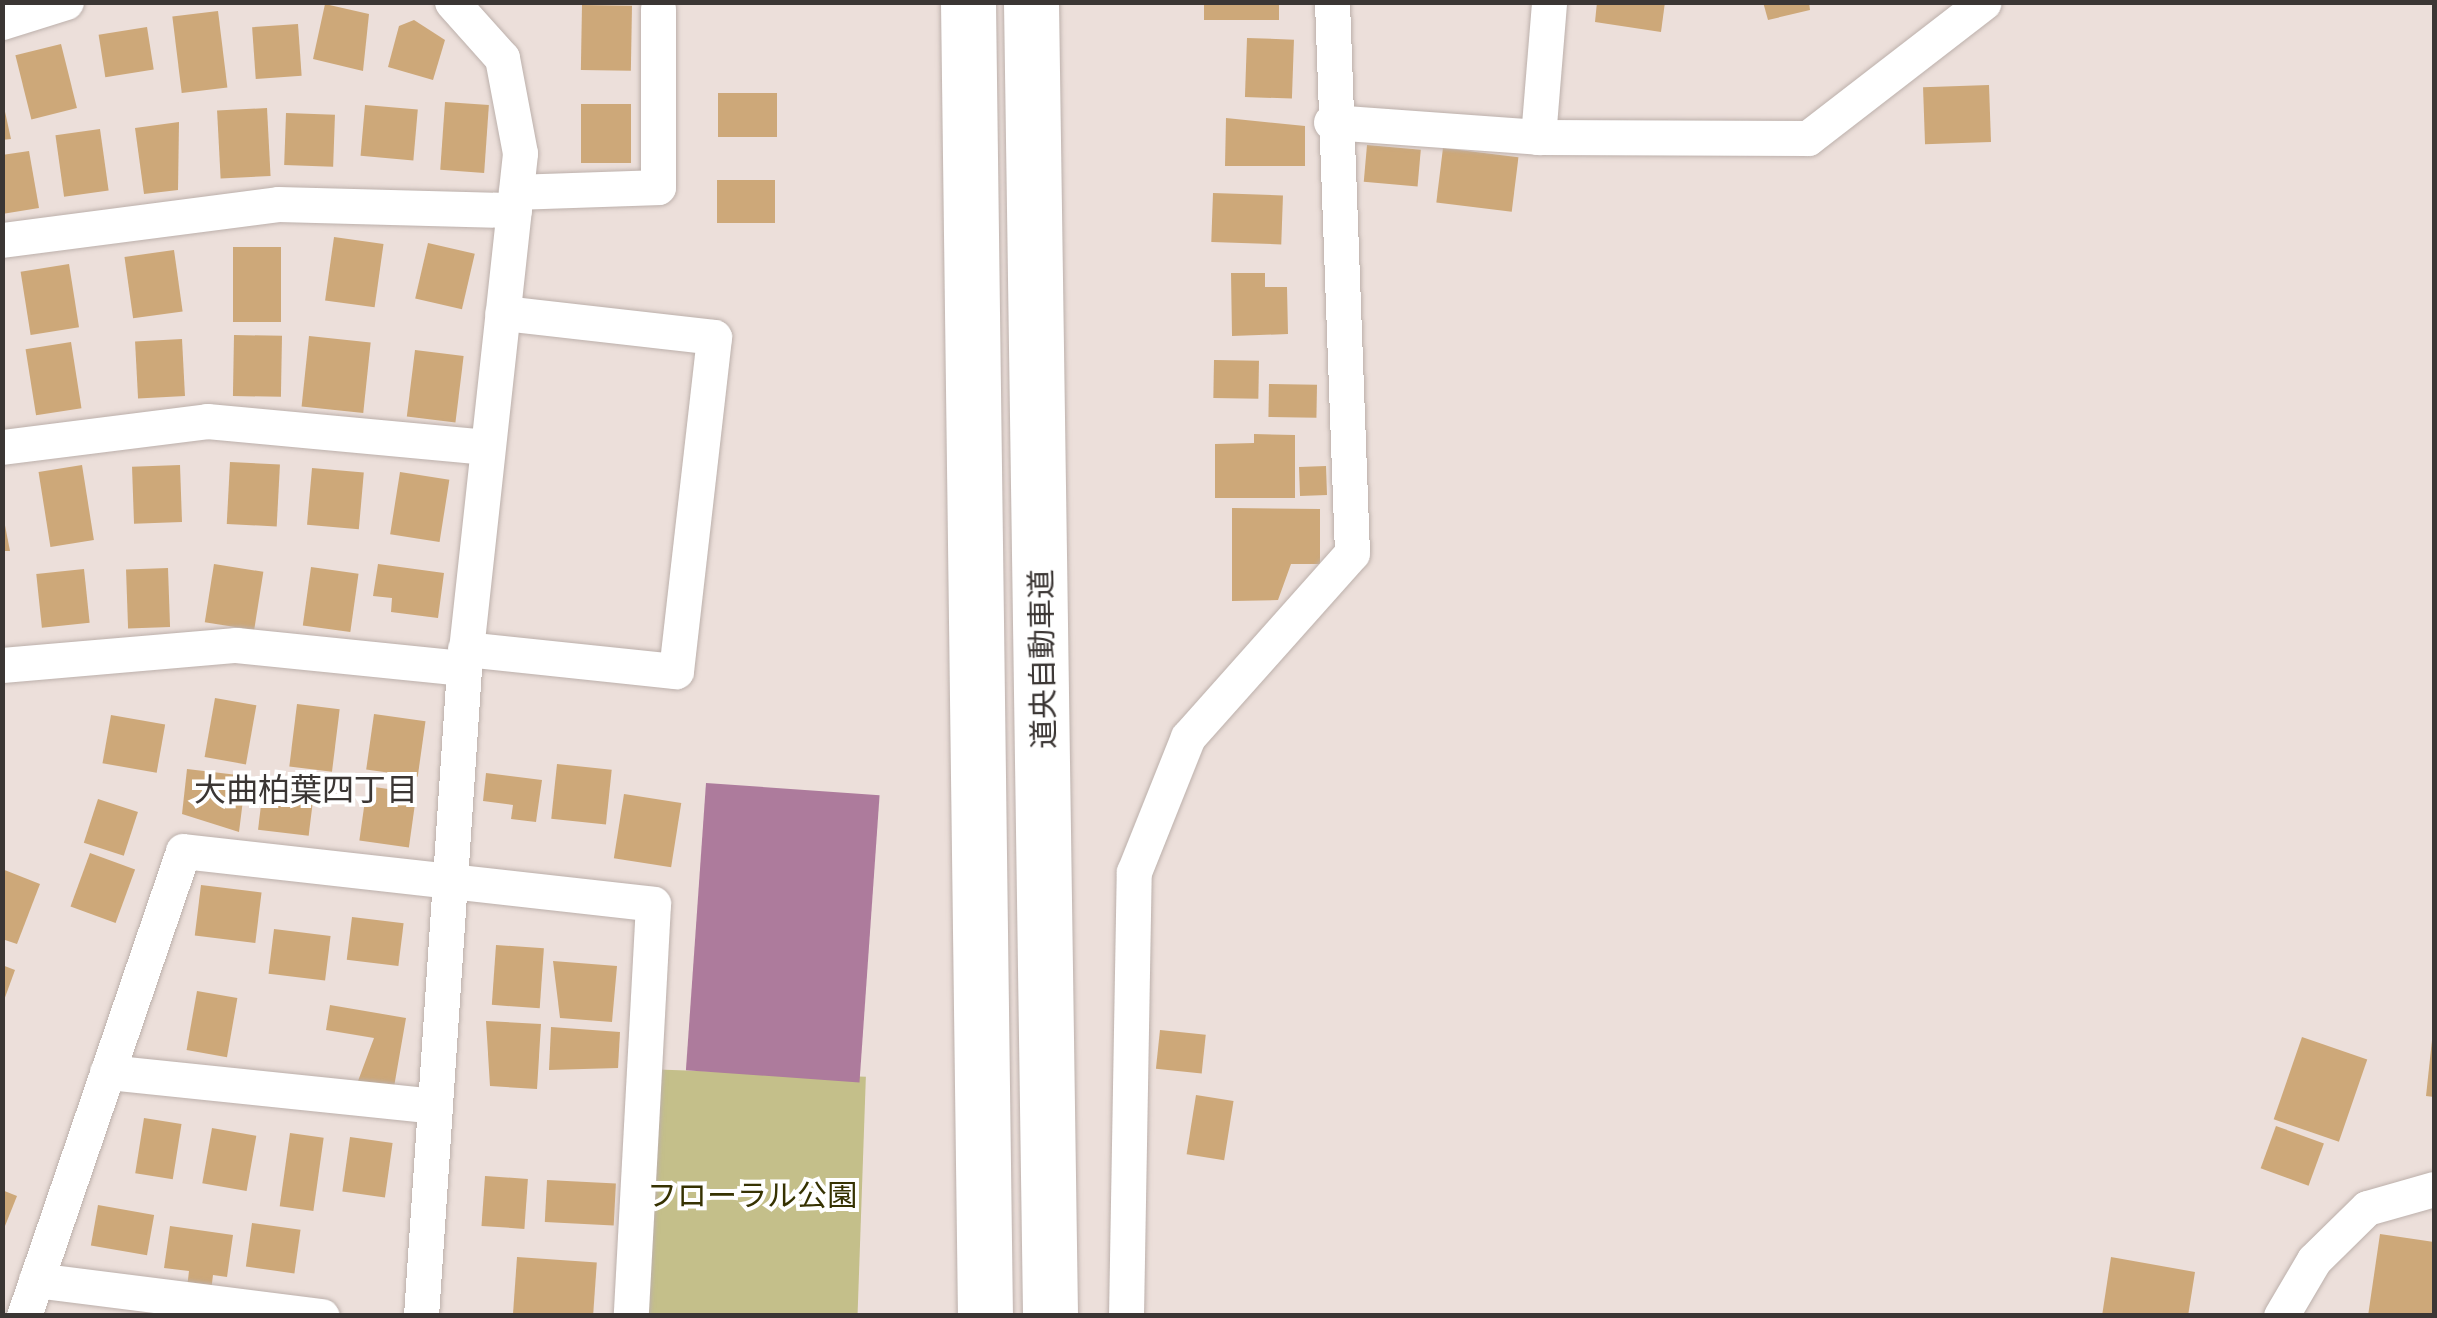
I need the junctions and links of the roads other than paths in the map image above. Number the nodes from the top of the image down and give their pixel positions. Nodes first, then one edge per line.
1 (66, 2) edge
2 (452, 2) edge
3 (968, 2) edge
4 (1031, 2) edge
5 (1332, 2) edge
6 (1549, 2) edge
7 (1984, 2) edge
8 (658, 9) dead end
9 (2, 22) edge
10 (1331, 122) junction
11 (1538, 137) junction
12 (514, 201) junction
13 (2, 240) edge
14 (502, 312) junction
15 (488, 446) junction
16 (2, 447) edge
17 (464, 658) junction
18 (2, 665) edge
19 (449, 879) junction
20 (107, 1072) junction
21 (434, 1106) junction
22 (2434, 1189) edge
23 (36, 1280) junction
24 (202, 1308) edge
25 (24, 1316) edge
26 (322, 1316) edge
27 (420, 1316) edge
28 (630, 1316) edge
29 (985, 1316) edge
30 (1050, 1316) edge
31 (1126, 1316) edge
32 (2281, 1316) edge

1 - 9 street
2 - 12 street
3 - 29 highway, 道央自動車道
4 - 30 highway, 道央自動車道
5 - 10 street
6 - 11 street
7 - 11 street
8 - 12 street
10 - 11 street
10 - 31 street
12 - 13 street
12 - 14 street
14 - 15 street
14 - 17 street
15 - 16 street
15 - 17 street
17 - 18 street
17 - 19 street
19 - 20 street
19 - 21 street
19 - 28 street
20 - 21 street
20 - 23 street
21 - 27 street
22 - 32 street
23 - 24 street
23 - 25 street
24 - 26 street

